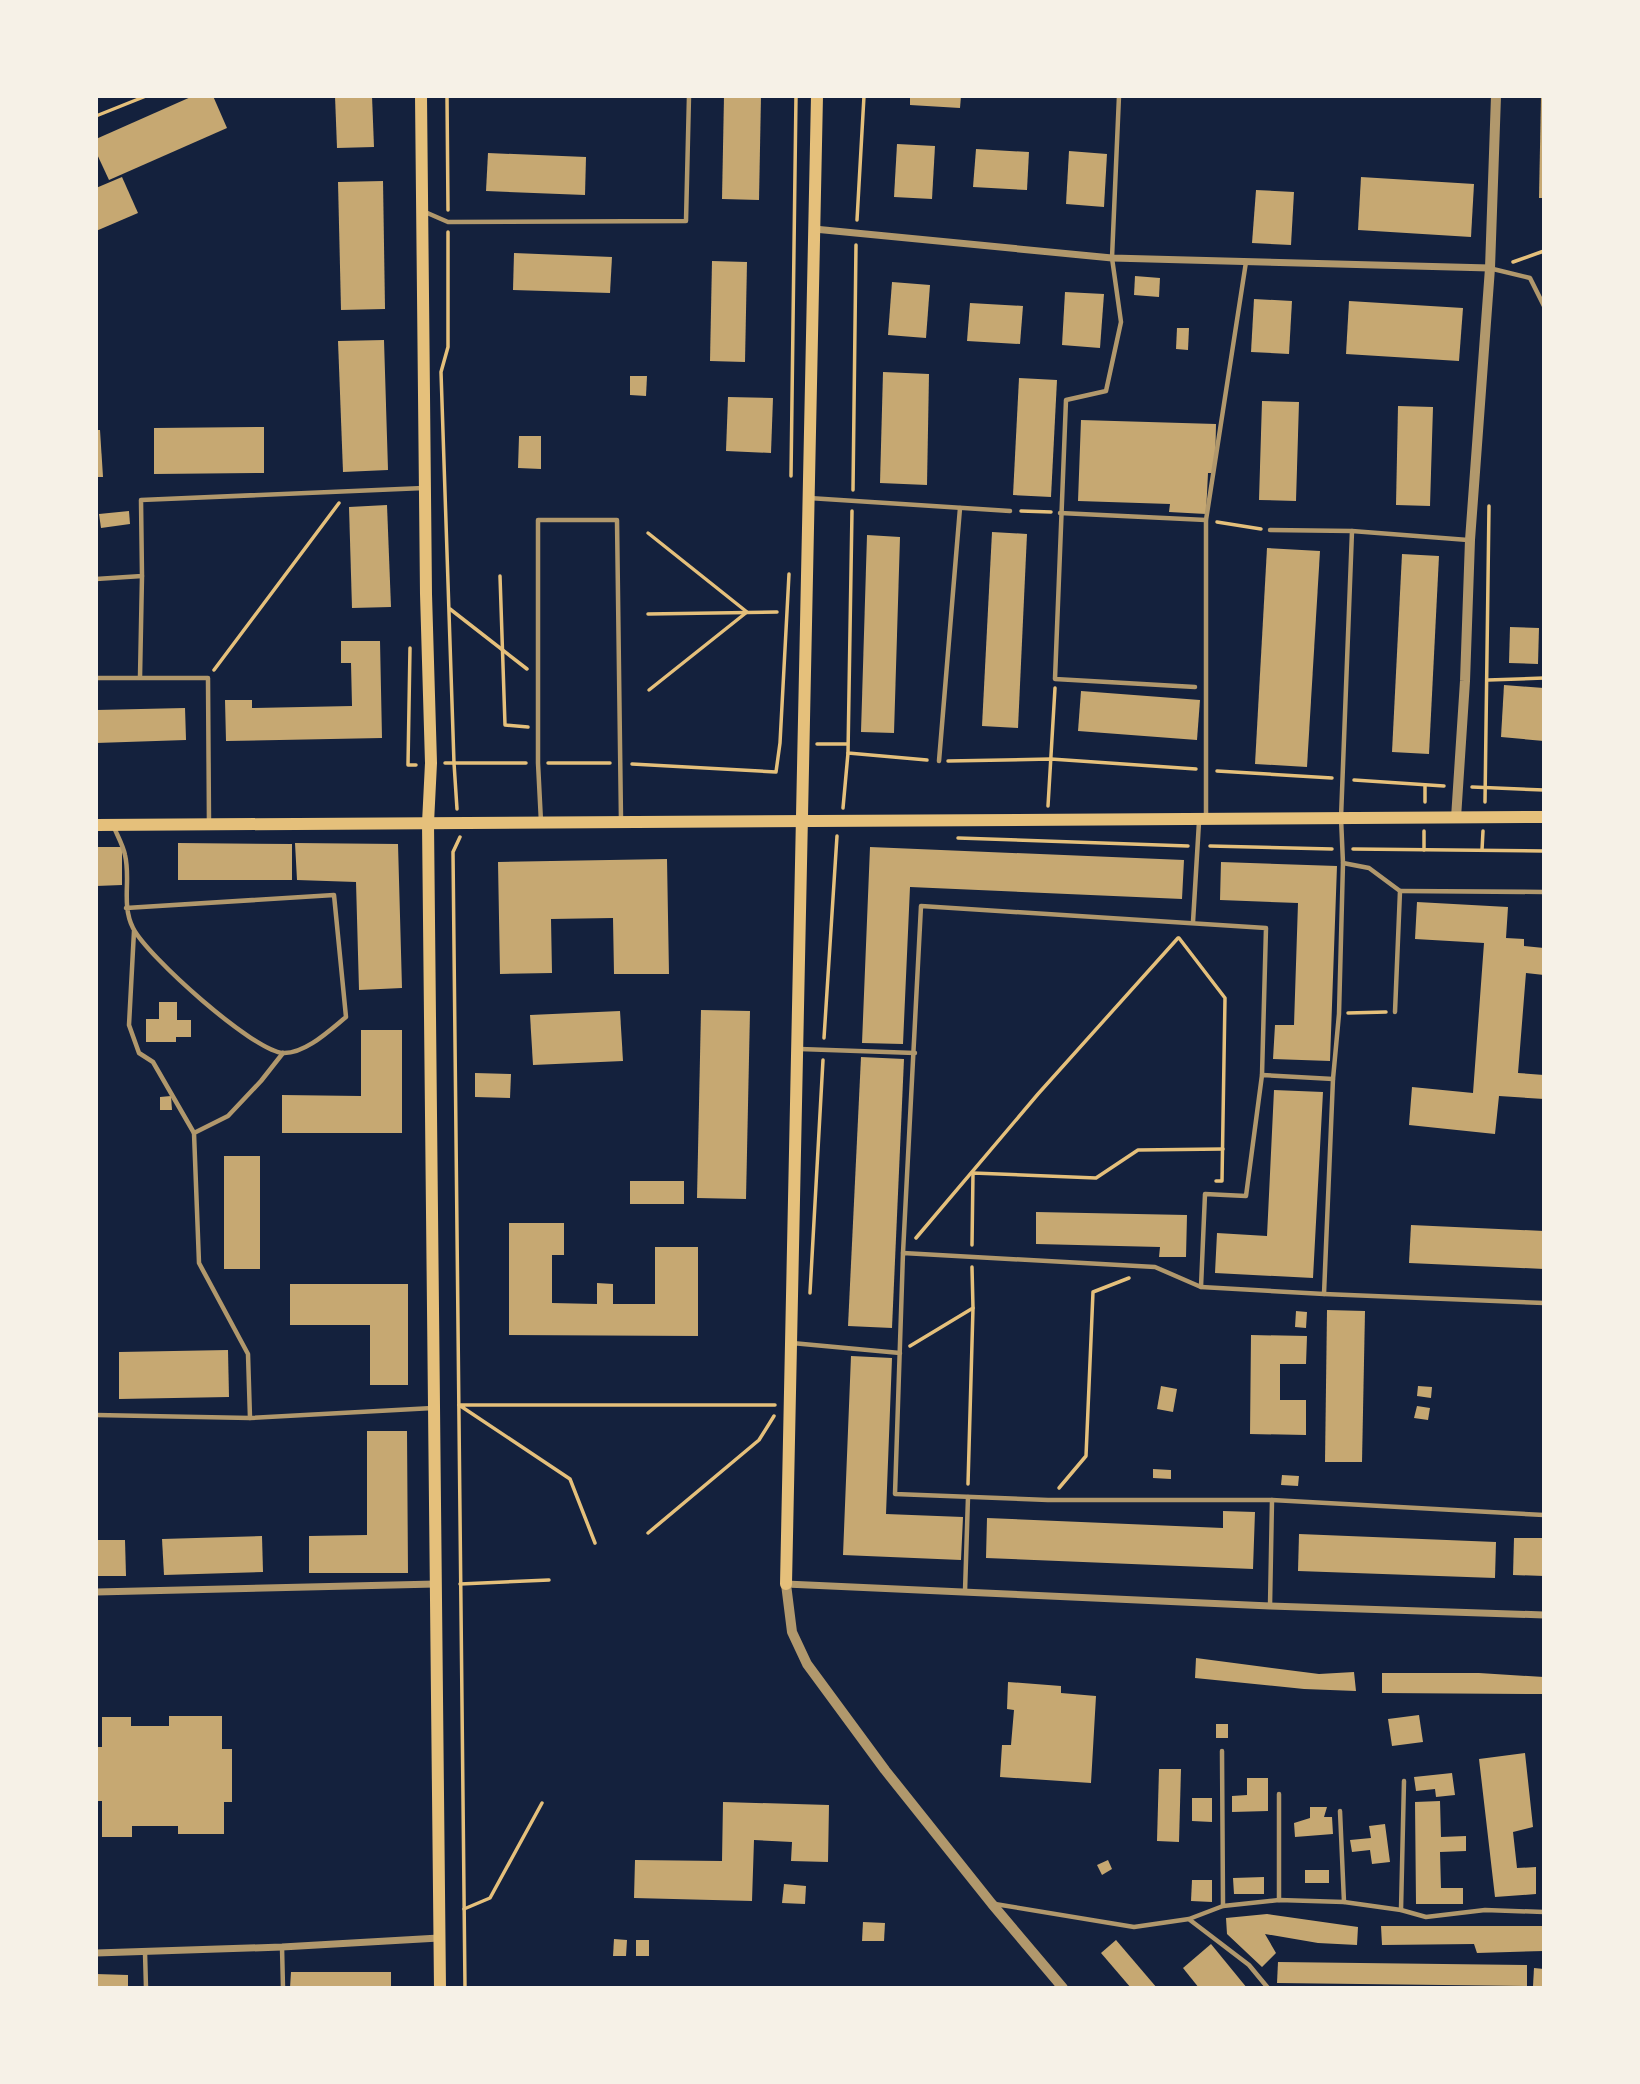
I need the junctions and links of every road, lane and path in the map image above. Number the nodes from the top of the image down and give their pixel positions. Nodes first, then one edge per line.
1 (146, 96) edge
2 (421, 96) edge
3 (447, 96) edge
4 (689, 96) edge
5 (796, 96) edge
6 (817, 96) edge
7 (1119, 96) edge
8 (1496, 96) edge
9 (96, 116) edge
10 (422, 211) junction
11 (447, 222) junction
12 (814, 229) junction
13 (1544, 251) edge
14 (1112, 258) junction
15 (1246, 262) junction
16 (1490, 268) junction
17 (1544, 306) edge
18 (791, 484) dead end
19 (426, 488) junction
20 (347, 492) junction
21 (809, 498) junction
22 (1490, 502) dead end
23 (960, 508) junction
24 (1010, 510) joint
25 (1060, 513) junction
26 (1206, 520) junction
27 (1270, 530) joint
28 (1352, 531) junction
29 (648, 533) dead end
30 (1470, 540) junction
31 (789, 565) dead end
32 (142, 576) junction
33 (500, 576) dead end
34 (96, 579) edge
35 (449, 608) junction
36 (747, 612) junction
37 (776, 612) dead end
38 (649, 614) dead end
39 (503, 649) junction
40 (534, 674) dead end
41 (140, 677) junction
42 (96, 678) edge
43 (208, 678) junction
44 (1544, 678) edge
45 (1055, 679) junction
46 (1488, 680) junction
47 (1195, 687) dead end
48 (649, 690) dead end
49 (534, 728) dead end
50 (848, 753) dead end
51 (1051, 760) junction
52 (939, 761) dead end
53 (538, 763) junction
54 (620, 763) junction
55 (454, 764) junction
56 (1206, 770) junction
57 (1343, 779) junction
58 (1458, 786) junction
59 (1486, 788) junction
60 (1544, 790) edge
61 (1544, 817) edge
62 (1341, 818) junction
63 (1456, 818) junction
64 (1485, 818) junction
65 (1203, 819) junction
66 (1047, 820) junction
67 (802, 821) junction
68 (842, 821) junction
69 (621, 822) junction
70 (541, 823) junction
71 (209, 824) junction
72 (428, 824) junction
73 (96, 825) edge
74 (113, 825) junction
75 (458, 825) junction
76 (948, 838) dead end
77 (1198, 846) junction
78 (1341, 849) junction
79 (1482, 850) junction
80 (1544, 851) edge
81 (453, 852) dead end
82 (1343, 863) junction
83 (1400, 891) junction
84 (1544, 892) edge
85 (126, 908) junction
86 (1193, 922) junction
87 (134, 930) junction
88 (1179, 938) junction
89 (1395, 1012) joint
90 (1339, 1013) junction
91 (797, 1048) junction
92 (823, 1050) junction
93 (283, 1053) junction
94 (915, 1053) junction
95 (1262, 1074) junction
96 (1333, 1079) junction
97 (194, 1133) junction
98 (1224, 1149) junction
99 (973, 1173) junction
100 (1213, 1181) dead end
101 (903, 1253) junction
102 (972, 1256) junction
103 (1155, 1267) junction
104 (1201, 1287) junction
105 (1324, 1294) junction
106 (1544, 1303) edge
107 (809, 1304) dead end
108 (973, 1308) junction
109 (791, 1343) junction
110 (900, 1353) junction
111 (458, 1405) junction
112 (434, 1408) junction
113 (96, 1415) edge
114 (250, 1418) junction
115 (968, 1497) junction
116 (1048, 1500) junction
117 (1272, 1500) junction
118 (1544, 1515) edge
119 (648, 1534) dead end
120 (595, 1543) dead end
121 (549, 1580) dead end
122 (436, 1584) junction
123 (460, 1584) junction
124 (786, 1584) junction
125 (96, 1592) edge
126 (965, 1592) junction
127 (1270, 1606) junction
128 (1544, 1615) edge
129 (1222, 1751) dead end
130 (1404, 1781) dead end
131 (1279, 1794) dead end
132 (542, 1803) dead end
133 (1340, 1811) dead end
134 (1279, 1900) junction
135 (1344, 1902) junction
136 (992, 1904) junction
137 (1223, 1906) junction
138 (464, 1909) junction
139 (1401, 1910) junction
140 (1544, 1912) edge
141 (1189, 1919) junction
142 (439, 1938) junction
143 (282, 1947) junction
144 (145, 1952) junction
145 (96, 1954) edge
146 (146, 1988) edge
147 (283, 1988) edge
148 (440, 1988) edge
149 (464, 1988) edge
150 (1063, 1988) edge
151 (1268, 1988) edge

1 - 9 path
2 - 10 main road
3 - 11 path
4 - 11 lane
5 - 18 path
6 - 12 main road
7 - 14 lane
8 - 16 street
10 - 11 lane
10 - 19 main road
11 - 35 path
12 - 14 street
12 - 21 main road
13 - 16 path
14 - 15 street
14 - 25 lane
15 - 16 street
15 - 26 lane
16 - 17 lane
16 - 30 street
19 - 20 lane
19 - 72 main road
20 - 32 lane
20 - 43 path
21 - 23 lane
21 - 67 main road
22 - 46 path
23 - 24 lane
23 - 52 lane
24 - 25 path
25 - 26 lane
25 - 45 lane
26 - 27 path
26 - 56 lane
27 - 28 lane
28 - 30 lane
28 - 57 lane
29 - 36 path
30 - 58 street
31 - 54 path
32 - 34 lane
32 - 41 lane
33 - 39 path
35 - 39 path
35 - 55 path
36 - 37 path
36 - 38 path
36 - 48 path
39 - 40 path
39 - 49 path
41 - 42 lane
41 - 43 lane
43 - 71 lane
44 - 46 path
45 - 47 lane
45 - 51 path
46 - 59 path
50 - 68 path
51 - 56 path
51 - 66 path
53 - 54 path
53 - 54 lane
53 - 55 path
53 - 70 lane
54 - 69 lane
55 - 75 path
56 - 57 path
56 - 65 lane
57 - 58 path
57 - 62 lane
58 - 59 path
58 - 63 street
59 - 60 path
59 - 64 path
61 - 64 main road
62 - 63 main road
62 - 65 main road
62 - 78 lane
63 - 64 main road
64 - 79 path
65 - 66 main road
65 - 77 lane
66 - 68 main road
67 - 68 main road
67 - 69 main road
67 - 91 main road
68 - 92 path
69 - 70 main road
70 - 75 main road
71 - 72 main road
71 - 74 main road
72 - 75 main road
72 - 112 main road
73 - 74 main road
74 - 85 lane
76 - 77 path
77 - 78 path
77 - 86 lane
78 - 79 path
78 - 82 lane
79 - 80 path
81 - 111 path
82 - 83 lane
82 - 90 lane
83 - 84 lane
83 - 89 lane
85 - 87 lane
85 - 93 lane
86 - 88 path
86 - 94 lane
86 - 95 lane
87 - 93 lane
87 - 97 lane
88 - 98 path
88 - 99 path
89 - 90 path
90 - 96 lane
91 - 92 lane
91 - 109 main road
92 - 94 lane
92 - 107 path
93 - 97 lane
94 - 101 lane
95 - 96 lane
95 - 104 lane
96 - 105 lane
97 - 114 lane
98 - 99 path
98 - 100 path
99 - 101 path
99 - 102 path
101 - 102 lane
101 - 110 lane
102 - 103 lane
102 - 108 path
103 - 104 lane
103 - 116 path
104 - 105 lane
105 - 106 lane
108 - 110 path
108 - 115 path
109 - 110 lane
109 - 124 main road
110 - 115 lane
111 - 119 path
111 - 120 path
111 - 123 path
112 - 114 lane
112 - 122 main road
113 - 114 lane
115 - 116 lane
115 - 126 lane
116 - 117 lane
117 - 118 lane
117 - 127 lane
121 - 123 path
122 - 125 street
122 - 142 main road
123 - 138 path
124 - 126 street
124 - 136 street
126 - 127 street
127 - 128 street
129 - 137 lane
130 - 139 lane
131 - 134 lane
132 - 138 path
133 - 135 lane
134 - 135 lane
134 - 137 lane
135 - 139 lane
136 - 141 lane
136 - 150 street
137 - 141 lane
138 - 149 path
139 - 140 lane
141 - 151 lane
142 - 143 street
142 - 148 main road
143 - 144 street
143 - 147 lane
144 - 145 street
144 - 146 lane

